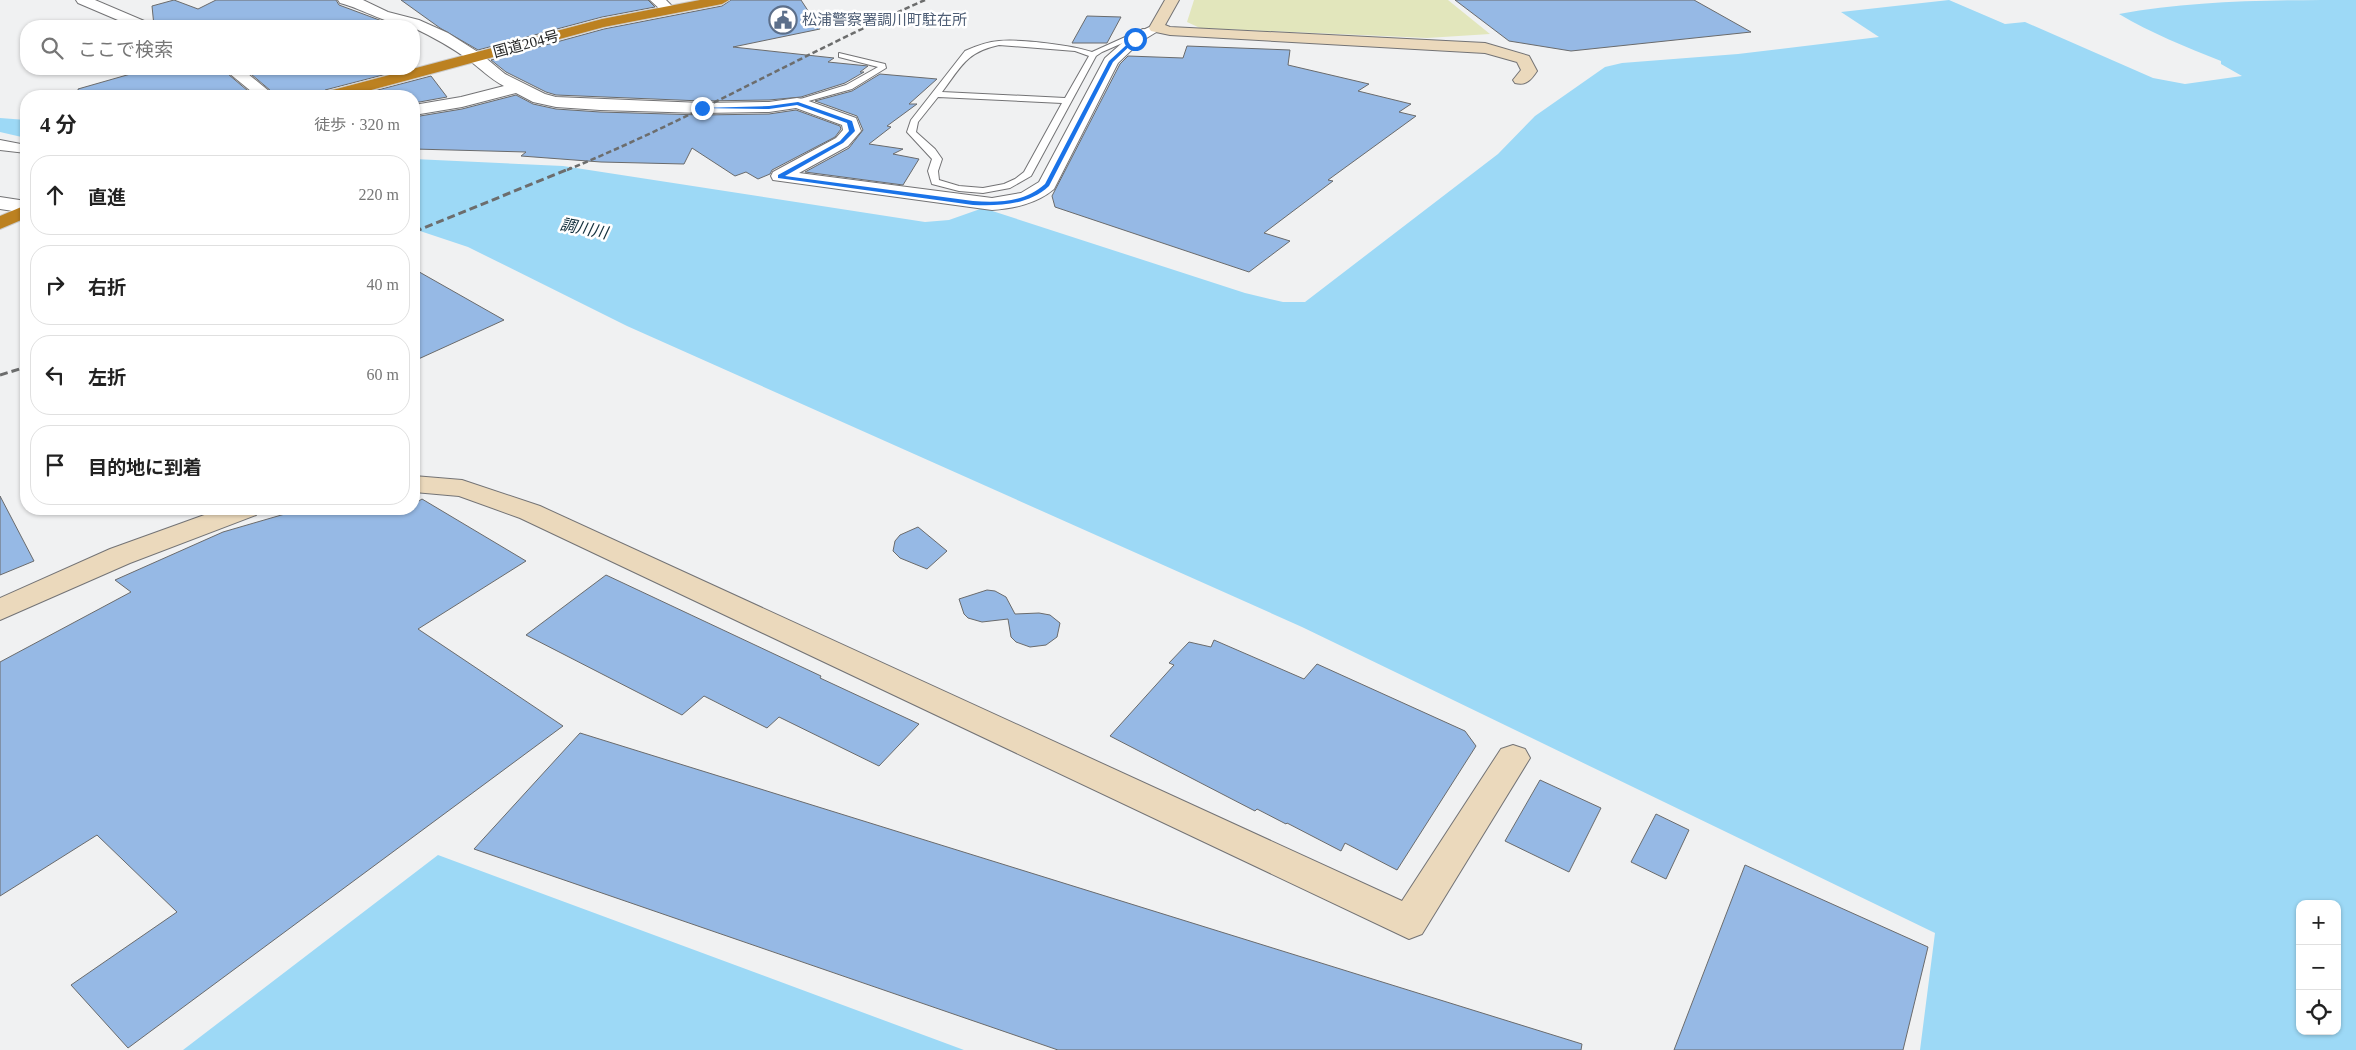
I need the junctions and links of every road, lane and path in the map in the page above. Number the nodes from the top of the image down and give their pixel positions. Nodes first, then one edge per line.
1 (83, 0) edge
2 (345, 0) edge
3 (722, 0) edge
4 (1172, 0) edge
5 (663, 5) edge
6 (130, 20) edge
7 (399, 20) edge
8 (420, 26) edge
9 (1156, 28) junction
10 (842, 55) dead end
11 (1093, 56) junction
12 (475, 57) junction
13 (420, 72) edge
14 (240, 75) edge
15 (409, 75) edge
16 (1521, 80) dead end
17 (518, 87) junction
18 (259, 90) edge
19 (353, 90) edge
20 (938, 94) junction
21 (1066, 101) junction
22 (798, 103) junction
23 (420, 109) edge
24 (0, 145) edge
25 (20, 149) edge
26 (0, 203) edge
27 (20, 206) edge
28 (20, 215) edge
29 (0, 223) edge
30 (420, 484) edge
31 (230, 515) edge
32 (0, 610) edge
33 (1513, 758) dead end

1 - 6 street
2 - 7 street
3 - 5 highway, 国道204号
4 - 9 street
5 - 12 highway, 国道204号
8 - 12 street
9 - 11 lane
9 - 16 street
9 - 22 street
10 - 22 lane
11 - 20 lane
11 - 21 lane
12 - 13 highway, 国道204号
12 - 17 street
14 - 18 street
15 - 19 highway, 国道204号
17 - 22 street
17 - 23 street
20 - 21 lane
20 - 21 lane
24 - 25 street
26 - 27 street
28 - 29 highway
30 - 33 street
31 - 32 street

